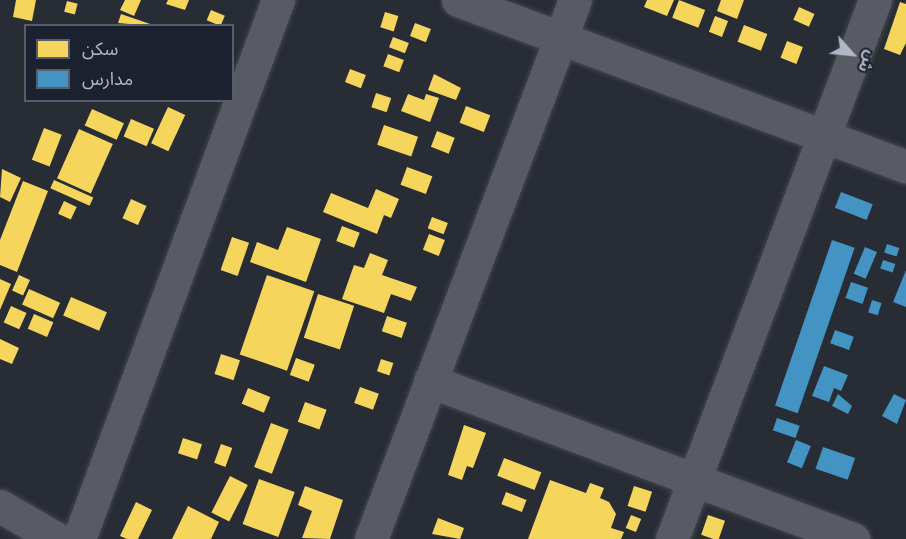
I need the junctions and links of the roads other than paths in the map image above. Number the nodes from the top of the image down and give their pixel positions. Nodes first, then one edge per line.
1 (278, 0) edge
2 (458, 0) edge
3 (575, 0) edge
4 (875, 0) edge
5 (560, 38) junction
6 (821, 137) junction
7 (906, 167) edge
8 (430, 381) junction
9 (694, 479) junction
10 (0, 506) edge
11 (57, 539) edge
12 (79, 539) edge
13 (371, 539) edge
14 (672, 539) edge
15 (853, 539) edge

1 - 12 street
2 - 5 street
3 - 5 street
4 - 6 street
5 - 6 street
5 - 8 street
6 - 7 street
6 - 9 street
8 - 9 street
8 - 13 street
9 - 14 street
9 - 15 street
10 - 11 street

